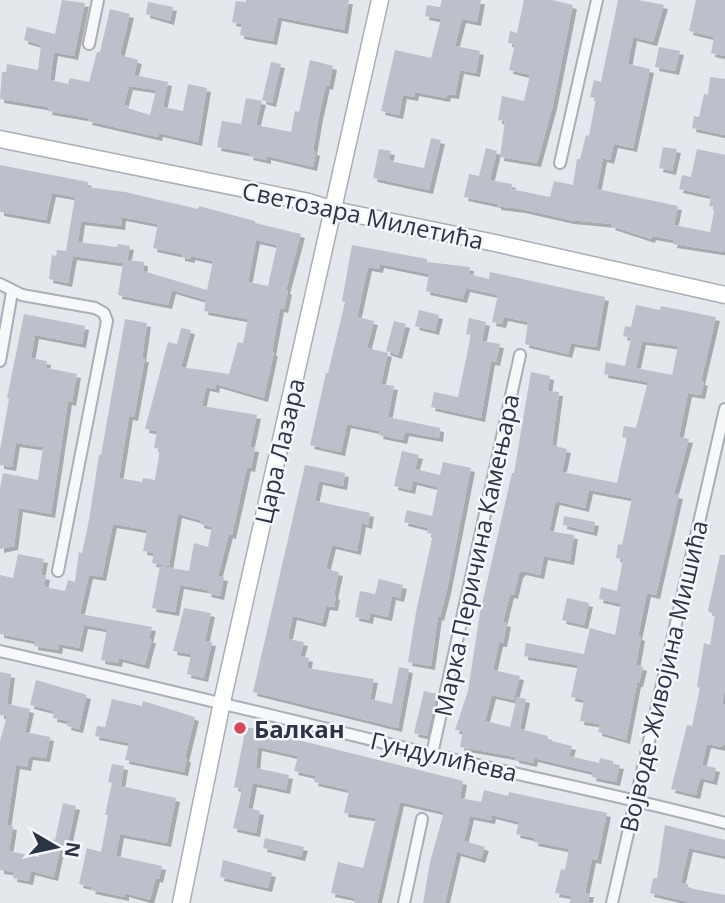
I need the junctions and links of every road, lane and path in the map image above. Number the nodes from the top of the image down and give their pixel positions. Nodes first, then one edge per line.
1 (98, 0) edge
2 (380, 0) edge
3 (597, 0) edge
4 (89, 44) dead end
5 (0, 139) edge
6 (560, 163) dead end
7 (334, 210) junction
8 (0, 284) edge
9 (12, 292) junction
10 (725, 295) edge
11 (520, 355) dead end
12 (0, 361) edge
13 (725, 409) edge
14 (58, 571) dead end
15 (0, 652) edge
16 (222, 702) junction
17 (432, 754) junction
18 (635, 799) junction
19 (422, 818) dead end
20 (725, 823) edge
21 (181, 903) edge
22 (404, 903) edge
23 (612, 903) edge

1 - 4 street
2 - 7 main road, Цара Лазара
3 - 6 street
5 - 7 main road, Светозара Милетића
7 - 10 main road, Светозара Милетића
7 - 16 main road, Цара Лазара
8 - 9 street
9 - 12 street
9 - 14 street
11 - 17 street, Марка Перичина Камењара
13 - 18 street, Војводе Живојина Мишића
15 - 16 street, Гундулићева
16 - 17 street, Гундулићева
16 - 21 main road, Цара Лазара
17 - 18 street, Гундулићева
18 - 20 street, Гундулићева
18 - 23 street, Војводе Живојина Мишића
19 - 22 street

